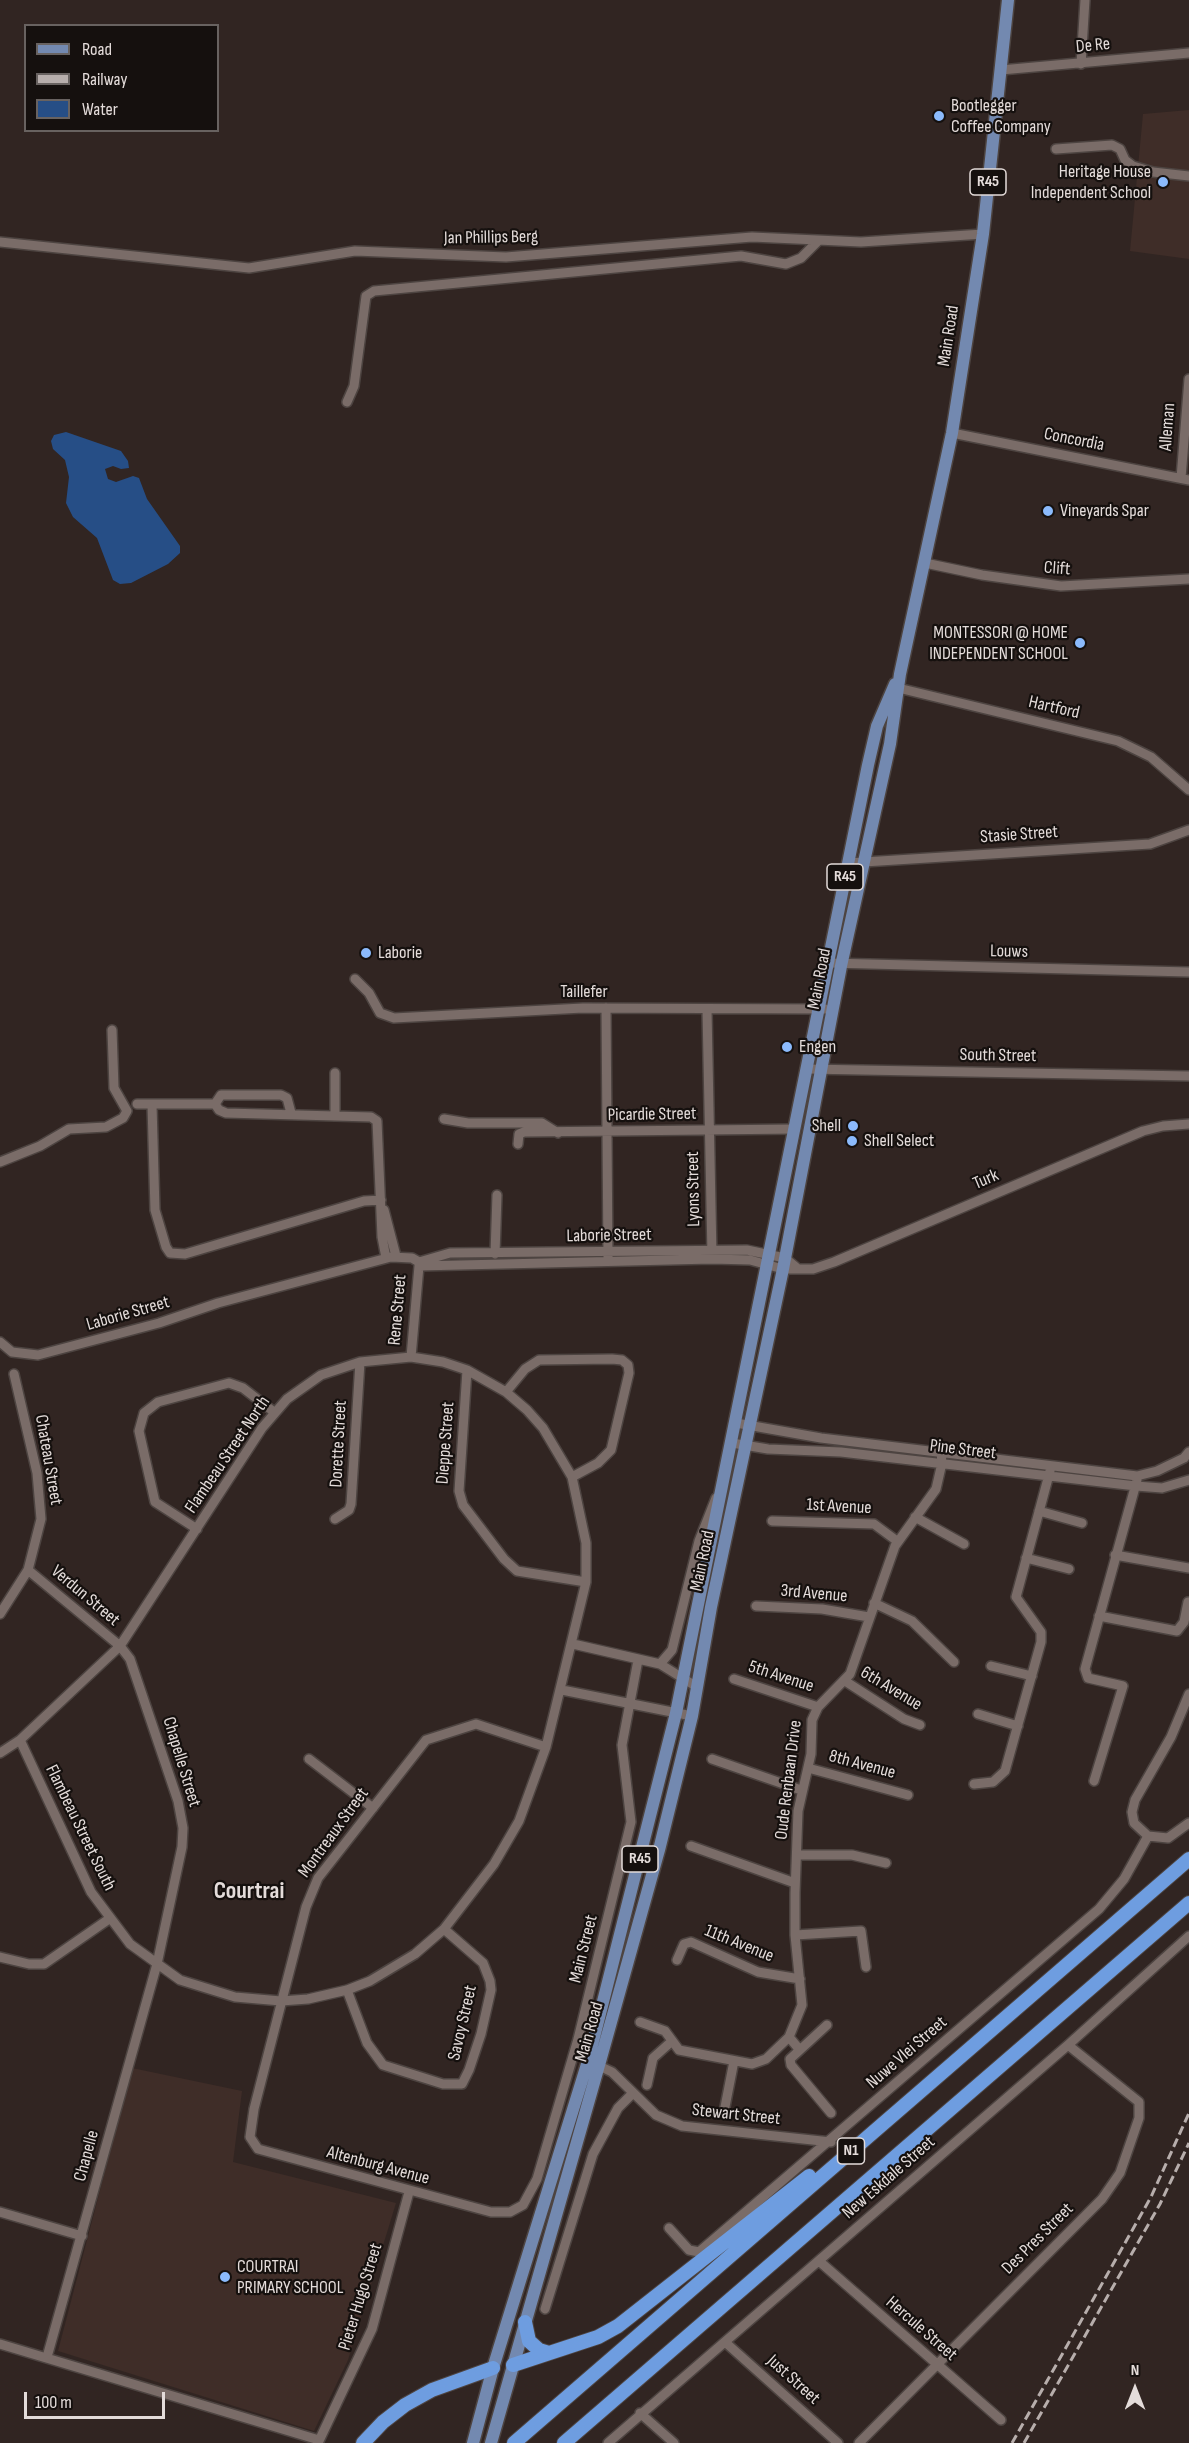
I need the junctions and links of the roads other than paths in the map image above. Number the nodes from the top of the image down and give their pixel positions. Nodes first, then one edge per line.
1 (1008, 0) edge
2 (1085, 0) edge
3 (1189, 53) edge
4 (1081, 64) junction
5 (1001, 70) junction
6 (1056, 149) dead end
7 (1189, 176) edge
8 (983, 234) junction
9 (818, 241) junction
10 (0, 242) edge
11 (1189, 379) edge
12 (347, 402) dead end
13 (952, 433) junction
14 (1185, 479) edge
15 (925, 563) junction
16 (1189, 579) edge
17 (896, 688) junction
18 (1189, 790) edge
19 (1189, 830) edge
20 (848, 862) junction
21 (863, 862) junction
22 (835, 965) junction
23 (1189, 972) edge
24 (355, 979) dead end
25 (606, 1008) junction
26 (819, 1009) junction
27 (707, 1010) junction
28 (832, 1010) junction
29 (112, 1030) dead end
30 (807, 1069) junction
31 (821, 1070) junction
32 (335, 1073) dead end
33 (1189, 1076) edge
34 (137, 1104) dead end
35 (215, 1104) junction
36 (152, 1105) junction
37 (291, 1113) junction
38 (335, 1116) junction
39 (444, 1119) dead end
40 (1189, 1124) edge
41 (795, 1129) junction
42 (710, 1130) junction
43 (607, 1132) junction
44 (558, 1133) junction
45 (518, 1144) dead end
46 (0, 1162) edge
47 (497, 1195) dead end
48 (381, 1200) junction
49 (499, 1254) junction
50 (712, 1255) junction
51 (396, 1256) junction
52 (608, 1257) junction
53 (386, 1258) junction
54 (769, 1259) junction
55 (419, 1264) junction
56 (503, 1264) junction
57 (784, 1264) junction
58 (0, 1342) edge
59 (411, 1357) junction
60 (360, 1362) junction
61 (467, 1370) junction
62 (14, 1374) dead end
63 (506, 1392) junction
64 (274, 1412) junction
65 (736, 1423) junction
66 (750, 1425) junction
67 (732, 1443) junction
68 (746, 1446) junction
69 (940, 1452) junction
70 (1187, 1457) edge
71 (942, 1463) junction
72 (1051, 1466) junction
73 (1137, 1476) junction
74 (572, 1477) junction
75 (1049, 1477) junction
76 (724, 1479) junction
77 (1189, 1480) edge
78 (1136, 1486) junction
79 (1039, 1511) junction
80 (915, 1517) junction
81 (335, 1519) dead end
82 (772, 1521) dead end
83 (1082, 1523) dead end
84 (197, 1529) junction
85 (897, 1541) junction
86 (964, 1544) dead end
87 (1115, 1555) junction
88 (1026, 1558) junction
89 (1189, 1568) edge
90 (1069, 1569) dead end
91 (28, 1570) junction
92 (586, 1582) junction
93 (1188, 1602) edge
94 (874, 1603) junction
95 (756, 1606) dead end
96 (0, 1614) edge
97 (1099, 1616) junction
98 (869, 1617) junction
99 (573, 1644) junction
100 (120, 1646) junction
101 (638, 1660) junction
102 (954, 1662) dead end
103 (660, 1664) junction
104 (991, 1665) dead end
105 (1032, 1676) junction
106 (734, 1679) dead end
107 (682, 1680) junction
108 (845, 1681) junction
109 (697, 1687) junction
110 (562, 1690) junction
111 (1189, 1694) edge
112 (629, 1705) junction
113 (818, 1707) junction
114 (676, 1713) junction
115 (978, 1714) dead end
116 (692, 1716) junction
117 (920, 1725) dead end
118 (1018, 1726) junction
119 (20, 1740) junction
120 (546, 1747) junction
121 (0, 1753) edge
122 (309, 1759) dead end
123 (712, 1759) dead end
124 (808, 1768) junction
125 (1094, 1781) dead end
126 (974, 1784) dead end
127 (801, 1790) junction
128 (908, 1794) dead end
129 (373, 1808) junction
130 (1189, 1823) edge
131 (1148, 1836) junction
132 (691, 1846) dead end
133 (796, 1855) junction
134 (1189, 1859) edge
135 (886, 1863) dead end
136 (795, 1883) junction
137 (1189, 1903) edge
138 (109, 1919) junction
139 (444, 1929) junction
140 (795, 1935) junction
141 (1189, 1936) edge
142 (0, 1957) edge
143 (677, 1960) dead end
144 (158, 1964) junction
145 (866, 1967) dead end
146 (800, 1979) junction
147 (347, 1990) junction
148 (281, 2001) junction
149 (640, 2022) dead end
150 (827, 2025) dead end
151 (789, 2037) junction
152 (672, 2041) junction
153 (977, 2042) junction
154 (1068, 2045) junction
155 (799, 2049) junction
156 (734, 2061) junction
157 (593, 2063) junction
158 (647, 2085) dead end
159 (633, 2093) junction
160 (724, 2112) dead end
161 (831, 2113) dead end
162 (831, 2142) junction
163 (258, 2149) joint
164 (409, 2192) junction
165 (0, 2212) edge
166 (491, 2212) joint
167 (669, 2228) dead end
168 (82, 2236) junction
169 (819, 2261) junction
170 (545, 2309) dead end
171 (525, 2322) junction
172 (725, 2342) junction
173 (0, 2344) edge
174 (549, 2353) junction
175 (47, 2357) junction
176 (935, 2364) junction
177 (513, 2365) junction
178 (493, 2368) junction
179 (640, 2413) junction
180 (1001, 2420) dead end
181 (318, 2442) edge
182 (363, 2443) edge
183 (473, 2443) edge
184 (491, 2443) edge
185 (514, 2443) edge
186 (564, 2443) edge
187 (608, 2443) edge
188 (674, 2443) edge
189 (838, 2443) edge
190 (859, 2443) edge

1 - 5 main road, Main Road / R45
2 - 4 street
3 - 4 street, De Re
4 - 5 street, De Re
5 - 8 main road, Main Road / R45
6 - 7 street
8 - 9 street, Jan Phillips Berg
8 - 13 main road, Main Road / R45
9 - 10 street, Jan Phillips Berg
9 - 12 street
11 - 14 street, Alleman
13 - 14 street, Concordia
13 - 15 main road, Main Road / R45
15 - 16 street, Clift
15 - 17 main road, Main Road / R45
17 - 18 street, Hartford
17 - 20 main road, Main Road / R45
17 - 21 main road, Main Road / R45
19 - 21 street, Stasie Street
20 - 21 street, Stasie Street
20 - 22 main road, Main Road / R45
21 - 22 main road, Main Road / R45
22 - 23 street, Louws
22 - 26 main road, Main Road / R45
22 - 28 main road, Main Road / R45
24 - 25 street, Taillefer
25 - 27 street, Taillefer
25 - 43 street
26 - 27 street, Taillefer
26 - 28 street, Taillefer
26 - 30 main road, Main Road / R45
27 - 42 street, Lyons Street
28 - 31 main road, Main Road / R45
29 - 46 street
30 - 31 street, South Street
30 - 41 main road, Main Road / R45
31 - 33 street, South Street
31 - 57 main road, Main Road / R45
32 - 38 street
34 - 36 street
35 - 36 street
35 - 37 street
35 - 37 street
36 - 48 street
37 - 38 street
38 - 48 street
39 - 44 street
40 - 57 street, Turk
41 - 42 street, Picardie Street
41 - 54 main road, Main Road / R45
42 - 43 street, Picardie Street
42 - 50 street, Lyons Street
43 - 44 street, Picardie Street
43 - 52 street
44 - 45 street, Picardie Street
47 - 49 street
48 - 51 street
48 - 53 street
49 - 52 street, Laborie Street
49 - 55 street, Laborie Street
49 - 56 street
50 - 52 street, Laborie Street
50 - 54 street, Laborie Street
51 - 53 street, Laborie Street
51 - 55 street, Laborie Street
52 - 56 street, Laborie Street
53 - 58 street, Laborie Street
54 - 57 street
54 - 65 main road, Main Road / R45
55 - 56 street, Laborie Street
55 - 59 street, Rene Street
57 - 66 main road, Main Road / R45
59 - 60 street, Flambeau Street North
59 - 61 street, Flambeau Street North
60 - 64 street, Flambeau Street North
60 - 81 street, Dorette Street
61 - 63 street, Flambeau Street North
61 - 92 street, Dieppe Street
62 - 91 street, Chateau Street
63 - 74 street, Flambeau Street North
63 - 74 street
64 - 84 street, Flambeau Street North
64 - 84 street
65 - 66 street, Pine Street
65 - 67 main road, Main Road / R45
66 - 68 main road, Main Road / R45
66 - 69 street, Pine Street
67 - 68 street, Pine Street
67 - 76 main road, Main Road / R45
68 - 71 street, Pine Street
68 - 109 main road, Main Road / R45
69 - 71 street
69 - 72 street, Pine Street
70 - 73 street, Pine Street
71 - 75 street, Pine Street
71 - 80 street, Oude Renbaan Drive
72 - 73 street, Pine Street
72 - 75 street
73 - 78 street
74 - 92 street, Flambeau Street North
75 - 78 street, Pine Street
75 - 79 street
76 - 103 street, Main Road
76 - 107 main road, Main Road / R45
77 - 78 street, Pine Street
78 - 87 street
79 - 83 street
79 - 88 street
80 - 85 street, Oude Renbaan Drive
80 - 86 street
82 - 85 street, 1st Avenue
84 - 100 street, Flambeau Street North
85 - 94 street, Oude Renbaan Drive
87 - 89 street
87 - 97 street
88 - 90 street
88 - 105 street
91 - 96 street, Chateau Street
91 - 100 street, Verdun Street
92 - 99 street, Flambeau Street North
93 - 97 street
94 - 98 street, Oude Renbaan Drive
94 - 102 street
95 - 98 street, 3rd Avenue
97 - 125 street
98 - 108 street, Oude Renbaan Drive
99 - 101 street
99 - 110 street, Flambeau Street North
100 - 119 street, Flambeau Street North
100 - 144 street, Chapelle Street
101 - 103 street
101 - 112 street, Main Street
103 - 107 street
104 - 105 street
105 - 118 street
106 - 113 street, 5th Avenue
107 - 109 street
107 - 114 main road, Main Road / R45
108 - 113 street, Oude Renbaan Drive
108 - 117 street, 6th Avenue
109 - 116 main road, Main Road / R45
110 - 112 street
110 - 120 street, Flambeau Street South
111 - 131 street
112 - 114 street
112 - 166 street, Main Street
113 - 124 street, Oude Renbaan Drive
114 - 116 street
114 - 157 main road, Main Road / R45
115 - 118 street
116 - 157 main road, Main Road / R45
118 - 126 street
119 - 121 street, Flambeau Street North
119 - 138 street, Flambeau Street South
120 - 129 street, Montreaux Street
120 - 139 street, Flambeau Street South
122 - 129 street
123 - 127 street
124 - 127 street, Oude Renbaan Drive
124 - 128 street, 8th Avenue
127 - 133 street, Oude Renbaan Drive
129 - 148 street, Montreaux Street
130 - 131 street
131 - 162 street, Nuwe Vlei Street
132 - 136 street
133 - 135 street
133 - 136 street, Oude Renbaan Drive
134 - 153 highway, N1
136 - 140 street, Oude Renbaan Drive
137 - 186 highway, N1
138 - 142 street
138 - 144 street, Flambeau Street South
139 - 147 street, Flambeau Street South
139 - 147 street, Savoy Street
140 - 145 street
140 - 146 street, Oude Renbaan Drive
141 - 154 street, New Eskdale Street
143 - 146 street, 11th Avenue
144 - 148 street, Flambeau Street South
144 - 168 street, Chapelle
146 - 151 street, Oude Renbaan Drive
147 - 148 street, Flambeau Street South
148 - 163 street, Montreaux Street
149 - 152 street
150 - 155 street
151 - 155 street
151 - 156 street
152 - 156 street
152 - 158 street
153 - 174 highway
153 - 185 highway, N1
154 - 169 street, New Eskdale Street
154 - 176 street, Des Pres Street
155 - 161 street
156 - 160 street
157 - 159 street, Stewart Street
157 - 171 main road, Main Road / R45
157 - 178 main road, Main Road / R45
159 - 162 street, Stewart Street
159 - 170 street
162 - 167 street, Nuwe Vlei Street
163 - 164 street, Altenburg Avenue
164 - 166 street, Altenburg Avenue
164 - 181 street, Pieter Hugo Street
165 - 168 street
168 - 175 street, Chapelle
169 - 172 street, New Eskdale Street
169 - 176 street, Hercule Street
171 - 174 highway
171 - 177 main road, Main Road / R45
172 - 179 street, New Eskdale Street
172 - 189 street, Just Street
173 - 175 street
174 - 177 highway
175 - 181 street
176 - 180 street, Hercule Street
176 - 190 street, Des Pres Street
177 - 178 main road
177 - 184 main road, Main Road / R45
178 - 182 highway
178 - 183 main road, Main Road / R45
179 - 187 street, New Eskdale Street
179 - 188 street

